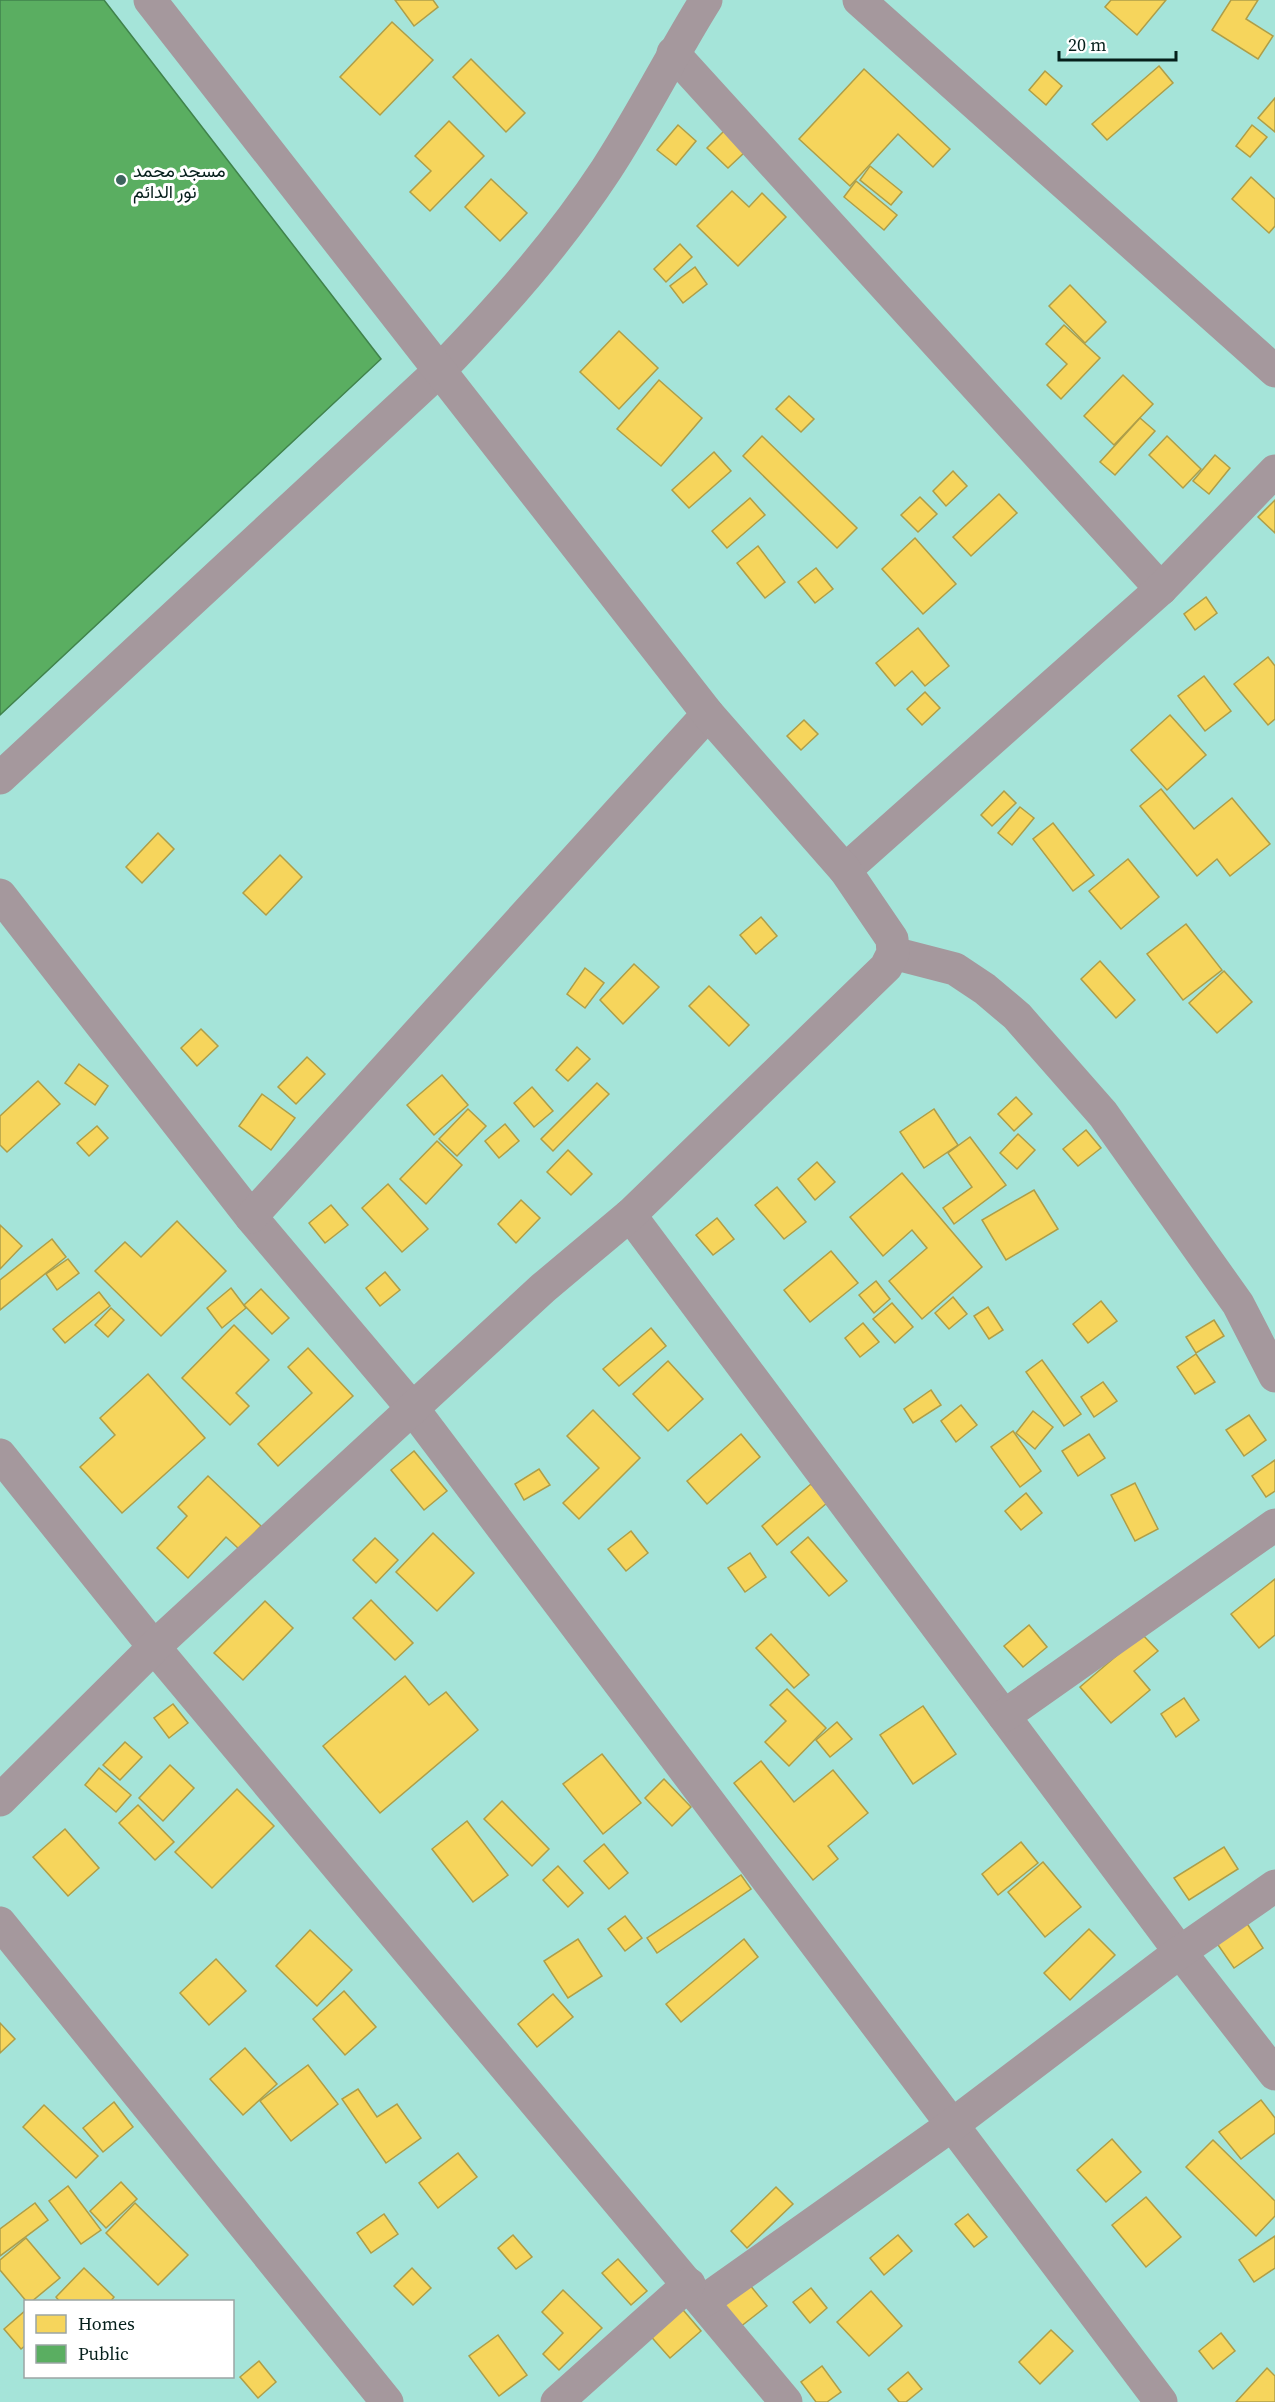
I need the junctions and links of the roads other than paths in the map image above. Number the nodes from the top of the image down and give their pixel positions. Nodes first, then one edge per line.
1 (150, 0) edge
2 (706, 0) edge
3 (859, 0) edge
4 (673, 52) junction
5 (439, 370) junction
6 (1275, 371) edge
7 (1275, 471) edge
8 (1161, 589) junction
9 (708, 714) junction
10 (0, 778) edge
11 (845, 870) junction
12 (0, 895) edge
13 (893, 953) junction
14 (630, 1215) junction
15 (252, 1217) junction
16 (1275, 1376) edge
17 (412, 1408) junction
18 (0, 1455) edge
19 (1275, 1525) edge
20 (154, 1647) junction
21 (1004, 1716) junction
22 (0, 1800) edge
23 (1275, 1886) edge
24 (0, 1923) edge
25 (1180, 1952) junction
26 (1275, 2074) edge
27 (952, 2125) junction
28 (697, 2293) junction
29 (387, 2402) edge
30 (557, 2402) edge
31 (786, 2402) edge
32 (1161, 2402) edge

1 - 5 street
2 - 4 street
3 - 6 street
4 - 5 street
4 - 8 street
5 - 9 street
5 - 10 street
7 - 8 street
8 - 11 street
9 - 11 street
9 - 15 street
11 - 13 street
12 - 15 street
13 - 14 street
13 - 16 street
14 - 17 street
14 - 21 street
15 - 17 street
17 - 20 street
17 - 27 street
18 - 20 street
19 - 21 street
20 - 22 street
20 - 28 street
21 - 25 street
23 - 25 street
24 - 29 street
25 - 26 street
25 - 27 street
27 - 28 street
27 - 32 street
28 - 30 street
28 - 31 street

